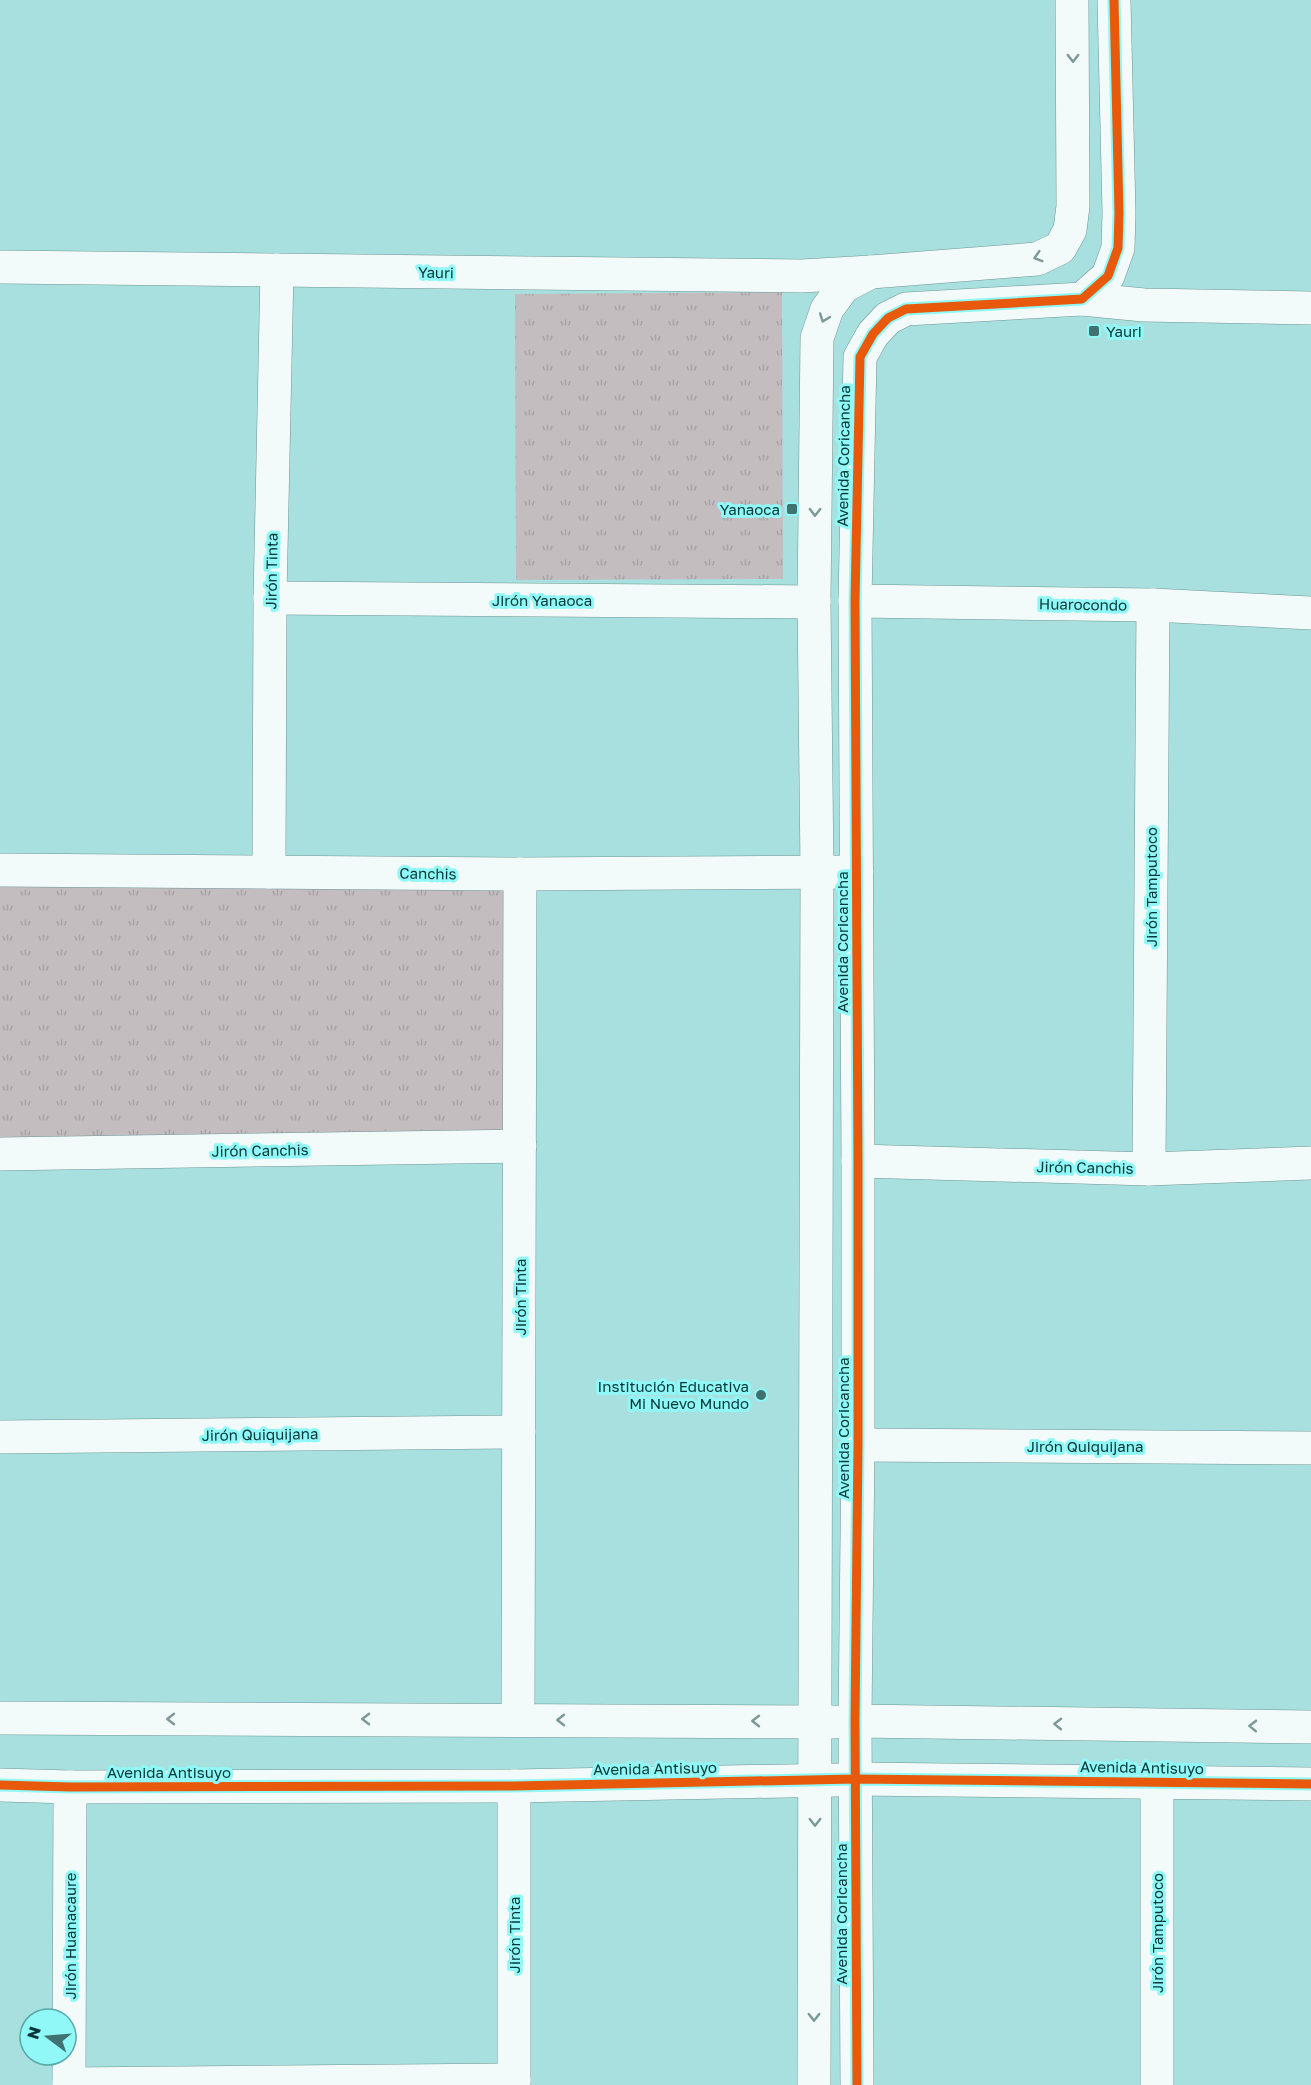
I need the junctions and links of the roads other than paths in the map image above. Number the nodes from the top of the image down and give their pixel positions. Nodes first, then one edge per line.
1 (1072, 0) edge
2 (1114, 0) edge
3 (0, 267) edge
4 (277, 270) junction
5 (872, 272) junction
6 (1082, 299) junction
7 (1311, 308) edge
8 (270, 598) junction
9 (814, 602) junction
10 (855, 602) junction
11 (1153, 605) junction
12 (1311, 613) edge
13 (0, 870) edge
14 (817, 871) junction
15 (269, 872) junction
16 (857, 872) junction
17 (520, 874) junction
18 (520, 1146) junction
19 (0, 1154) edge
20 (858, 1161) junction
21 (1311, 1163) edge
22 (1149, 1169) junction
23 (519, 1432) junction
24 (0, 1437) edge
25 (858, 1445) junction
26 (1311, 1448) edge
27 (0, 1718) edge
28 (518, 1720) junction
29 (855, 1721) junction
30 (814, 1722) junction
31 (1311, 1727) edge
32 (855, 1779) junction
33 (815, 1780) junction
34 (1157, 1782) junction
35 (1311, 1784) edge
36 (0, 1785) edge
37 (514, 1786) junction
38 (70, 1787) junction
39 (514, 2082) edge
40 (69, 2085) edge
41 (814, 2085) edge
42 (857, 2085) edge
43 (1157, 2085) edge

1 -> 5 street, Avenida Coricancha
2 - 6 street
3 - 4 street, Yauri
4 - 5 street, Yauri
4 - 8 street, Jirón Tinta
5 -> 9 street, Avenida Coricancha
6 - 7 street
6 - 10 street, Avenida Coricancha
8 - 9 street, Jirón Yanaoca
8 - 15 street, Jirón Tinta
9 - 14 street, Avenida Coricancha
10 - 11 street, Huarocondo
10 - 16 street, Avenida Coricancha
11 - 12 street, Huarocondo
11 - 22 street, Jirón Tamputoco
13 - 15 street, Canchis
14 - 16 street, Canchis
14 - 17 street, Canchis
14 - 30 street, Avenida Coricancha
15 - 17 street, Canchis
16 - 20 street, Avenida Coricancha
17 - 18 street, Jirón Tinta
18 - 19 street, Jirón Canchis
18 - 23 street, Jirón Tinta
20 - 22 street, Jirón Canchis
20 - 25 street, Avenida Coricancha
21 - 22 street, Jirón Canchis
23 - 24 street, Jirón Quiquijana
23 - 28 street, Jirón Tinta
25 - 26 street, Jirón Quiquijana
25 - 29 street, Avenida Coricancha
28 -> 27 street
30 -> 28 street
29 - 30 street
31 -> 29 street
29 - 32 street, Avenida Coricancha
30 - 33 street, Avenida Coricancha
32 - 33 street, Avenida Antisuyo
32 - 34 street, Avenida Antisuyo
32 - 42 street, Avenida Coricancha
33 - 37 street, Avenida Antisuyo
33 -> 41 street, Avenida Coricancha
34 - 35 street, Avenida Antisuyo
34 - 43 street, Jirón Tamputoco
36 - 38 street, Avenida Antisuyo
37 - 38 street, Avenida Antisuyo
37 - 39 street, Jirón Tinta
38 - 40 street, Jirón Huanacaure
39 - 40 street

